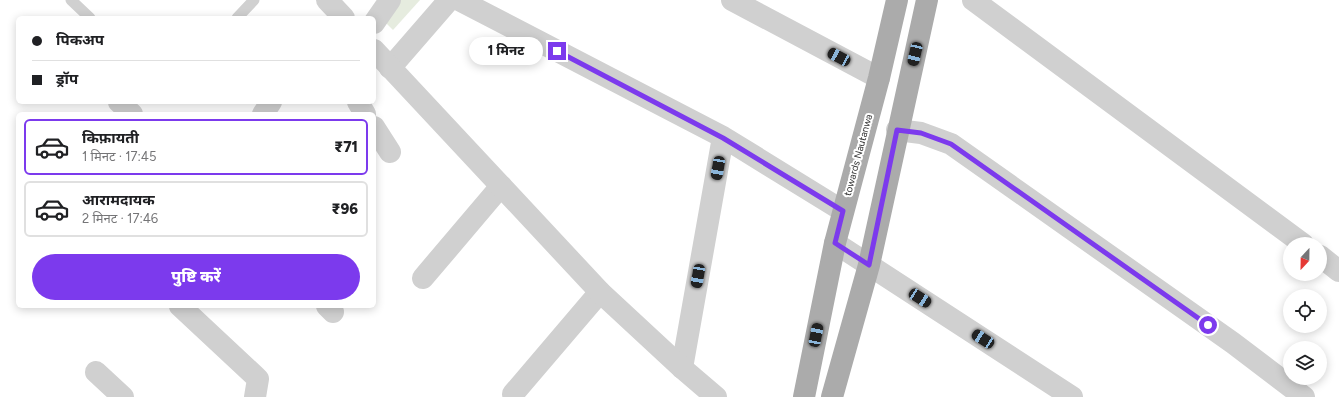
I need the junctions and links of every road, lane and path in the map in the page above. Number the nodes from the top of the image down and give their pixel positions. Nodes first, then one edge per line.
1 (71, 0) edge
2 (254, 0) edge
3 (390, 0) edge
4 (449, 0) edge
5 (459, 0) edge
6 (732, 0) edge
7 (897, 0) edge
8 (927, 0) edge
9 (973, 0) edge
10 (88, 16) edge
11 (239, 16) edge
12 (376, 20) edge
13 (376, 52) edge
14 (390, 68) junction
15 (879, 78) junction
16 (121, 104) edge
17 (130, 112) edge
18 (376, 130) edge
19 (897, 130) junction
20 (723, 138) junction
21 (390, 152) dead end
22 (501, 186) junction
23 (843, 211) junction
24 (1294, 237) edge
25 (835, 243) junction
26 (1327, 262) edge
27 (869, 265) junction
28 (1339, 271) edge
29 (423, 278) dead end
30 (600, 292) junction
31 (182, 308) edge
32 (682, 368) junction
33 (96, 372) dead end
34 (512, 394) dead end
35 (122, 397) edge
36 (255, 397) edge
37 (716, 397) edge
38 (804, 397) edge
39 (832, 397) edge
40 (1072, 397) edge
41 (1304, 397) edge

1 - 10 lane
2 - 11 lane
3 - 12 street
4 - 14 street
5 - 20 street
6 - 15 street
7 - 15 main road, towards Nautanwa
8 - 19 main road
9 - 24 street
13 - 14 street
14 - 22 street
15 - 23 main road, towards Nautanwa
16 - 17 street
18 - 21 street
19 - 27 main road
19 - 41 street
20 - 23 street
20 - 32 street
22 - 29 street
22 - 30 street
23 - 25 main road, towards Nautanwa
25 - 27 street
25 - 38 main road, towards Nautanwa
26 - 28 street
27 - 39 main road
27 - 40 street
30 - 32 street
30 - 34 street
31 - 36 street
32 - 37 street
33 - 35 street

